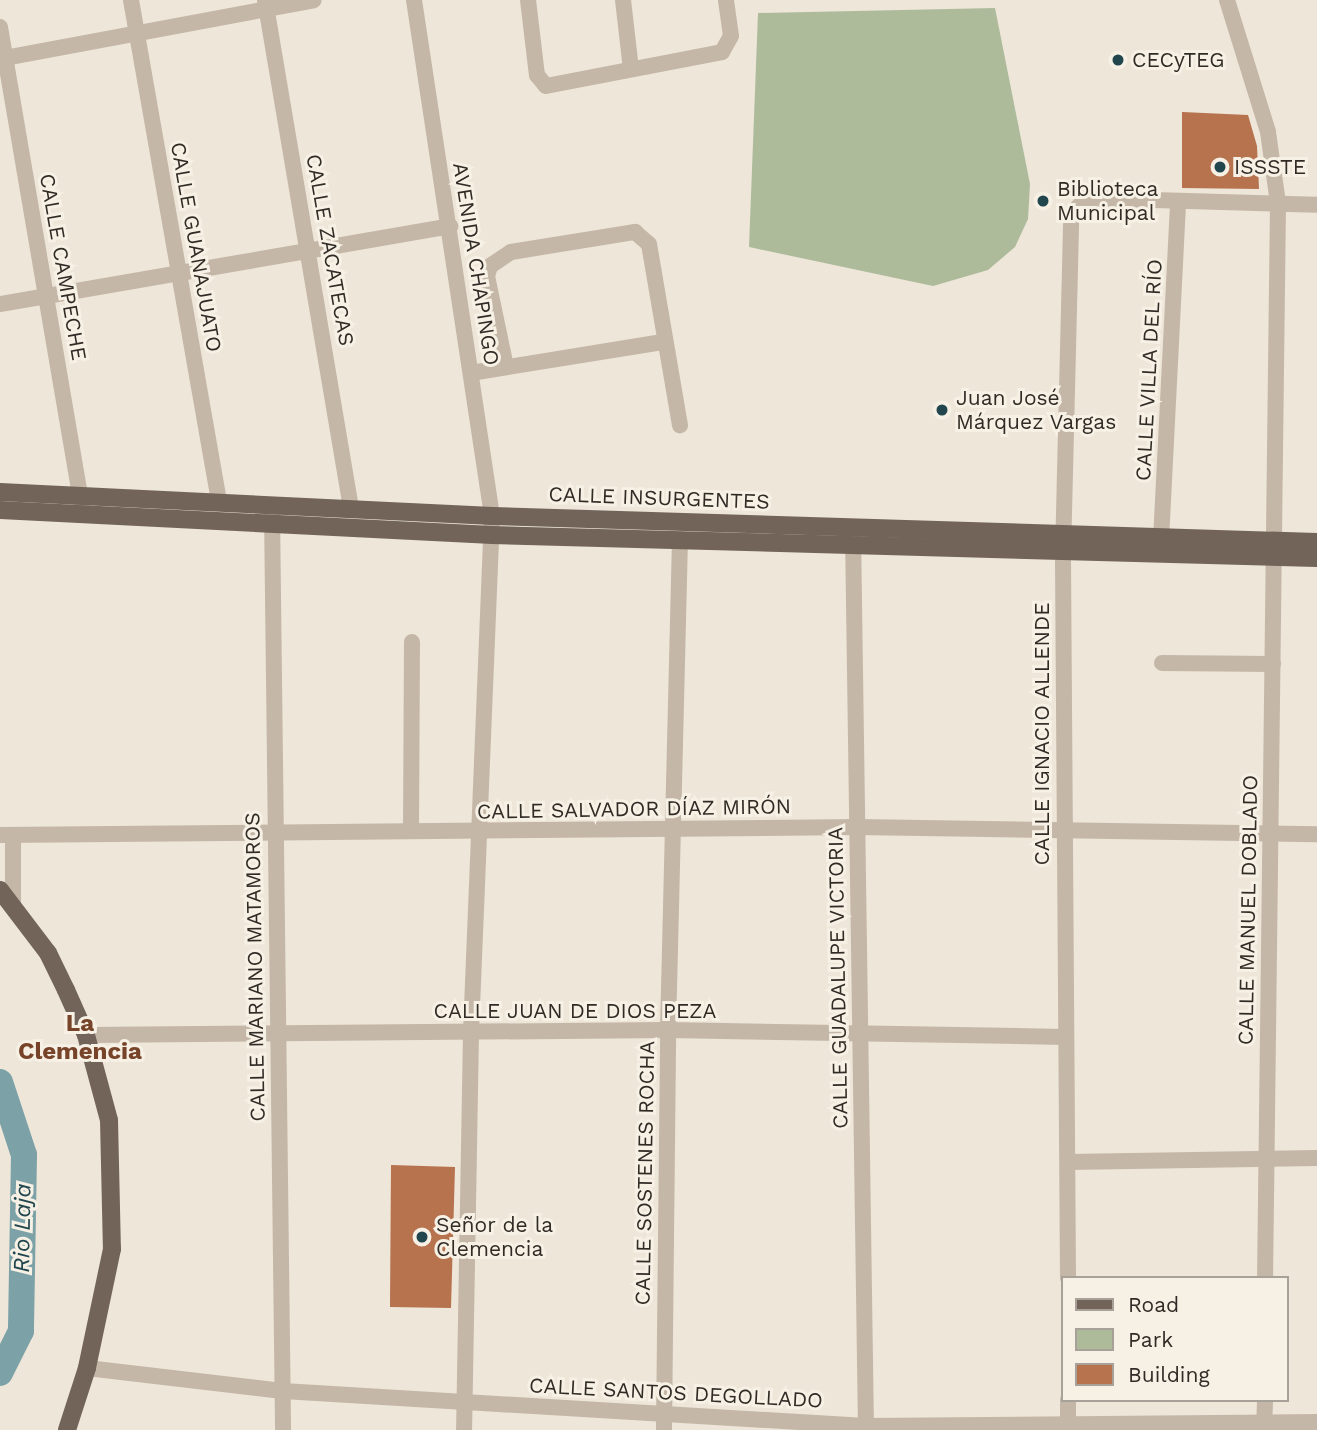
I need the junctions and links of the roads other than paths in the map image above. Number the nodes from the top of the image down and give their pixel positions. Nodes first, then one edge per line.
1 (131, 0) edge
2 (314, 0) edge
3 (414, 0) edge
4 (528, 0) edge
5 (624, 0) edge
6 (726, 0) edge
7 (1227, 0) edge
8 (266, 4) edge
9 (0, 27) edge
10 (136, 32) junction
11 (3, 58) edge
12 (631, 69) junction
13 (1178, 202) junction
14 (1278, 203) junction
15 (1317, 205) edge
16 (450, 226) junction
17 (310, 253) junction
18 (179, 273) junction
19 (47, 295) junction
20 (0, 304) edge
21 (663, 342) junction
22 (506, 367) junction
23 (471, 373) junction
24 (680, 425) dead end
25 (0, 492) edge
26 (82, 496) junction
27 (219, 501) junction
28 (272, 503) junction
29 (352, 508) junction
30 (0, 510) edge
31 (82, 514) junction
32 (492, 516) junction
33 (272, 523) junction
34 (853, 526) junction
35 (492, 535) junction
36 (1064, 535) junction
37 (680, 539) junction
38 (1161, 540) junction
39 (1317, 542) edge
40 (853, 544) junction
41 (1277, 550) junction
42 (1063, 554) junction
43 (1317, 558) edge
44 (412, 642) dead end
45 (1162, 663) dead end
46 (1273, 664) junction
47 (857, 827) junction
48 (672, 828) junction
49 (411, 831) junction
50 (482, 832) junction
51 (1063, 833) junction
52 (1269, 833) junction
53 (274, 834) junction
54 (1317, 834) edge
55 (6, 835) edge
56 (0, 890) edge
57 (13, 903) junction
58 (667, 1030) junction
59 (860, 1032) junction
60 (471, 1033) junction
61 (278, 1034) junction
62 (86, 1035) junction
63 (1065, 1037) junction
64 (1317, 1158) edge
65 (1266, 1160) junction
66 (1068, 1162) junction
67 (1068, 1276) edge
68 (1265, 1276) edge
69 (87, 1368) junction
70 (283, 1391) junction
71 (464, 1402) junction
72 (1068, 1402) edge
73 (1265, 1402) edge
74 (664, 1412) junction
75 (1317, 1422) edge
76 (1264, 1425) edge
77 (866, 1428) edge
78 (1068, 1428) edge
79 (67, 1430) edge
80 (282, 1430) edge
81 (464, 1430) edge
82 (664, 1430) edge

1 - 10 street, CALLE GUANAJUATO
2 - 8 street
3 - 16 street, AVENIDA CHAPINGO
4 - 12 street
5 - 12 street
6 - 12 street
7 - 14 street, CALLE MANUEL DOBLADO
8 - 10 street
8 - 17 street, CALLE ZACATECAS
9 - 11 street, CALLE CAMPECHE
10 - 11 street
10 - 18 street, CALLE GUANAJUATO
11 - 19 street, CALLE CAMPECHE
13 - 14 street
13 - 36 street, CALLE IGNACIO ALLENDE
13 - 38 street, CALLE VILLA DEL RÍO
14 - 15 street
14 - 41 street, CALLE MANUEL DOBLADO
16 - 17 street
16 - 23 street, AVENIDA CHAPINGO
17 - 18 street
17 - 29 street, CALLE ZACATECAS
18 - 19 street
18 - 27 street, CALLE GUANAJUATO
19 - 20 street
19 - 26 street, CALLE CAMPECHE
21 - 22 street
21 - 22 street
21 - 24 street
22 - 23 street
23 - 32 street, AVENIDA CHAPINGO
25 - 26 main road, CALLE INSURGENTES
26 - 27 main road, CALLE INSURGENTES
26 - 31 street, CALLE CAMPECHE
27 - 28 main road, CALLE INSURGENTES
28 - 29 main road, CALLE INSURGENTES
28 - 33 street, CALLE MARIANO MATAMOROS
29 - 32 main road, CALLE INSURGENTES
30 - 31 main road, CALLE INSURGENTES
31 - 33 main road, CALLE INSURGENTES
32 - 34 main road, CALLE INSURGENTES
32 - 35 street, AVENIDA CHAPINGO
33 - 35 main road, CALLE INSURGENTES
33 - 53 street, CALLE MARIANO MATAMOROS
34 - 36 main road, CALLE INSURGENTES
34 - 40 street, CALLE GUADALUPE VICTORIA
35 - 37 main road, CALLE INSURGENTES
35 - 50 street, AVENIDA CHAPINGO
36 - 38 main road, CALLE INSURGENTES
36 - 42 street, CALLE IGNACIO ALLENDE
37 - 40 main road, CALLE INSURGENTES
37 - 48 street, CALLE SOSTENES ROCHA
38 - 41 main road, CALLE INSURGENTES
39 - 41 main road, CALLE INSURGENTES
40 - 42 main road, CALLE INSURGENTES
40 - 47 street, CALLE GUADALUPE VICTORIA
41 - 42 main road, CALLE INSURGENTES
41 - 43 main road, CALLE INSURGENTES
41 - 46 street, CALLE MANUEL DOBLADO
42 - 51 street, CALLE IGNACIO ALLENDE
44 - 49 street
45 - 46 street
46 - 52 street, CALLE MANUEL DOBLADO
47 - 48 street, CALLE SALVADOR DÍAZ MIRÓN
47 - 51 street, CALLE SALVADOR DÍAZ MIRÓN
47 - 59 street, CALLE GUADALUPE VICTORIA
48 - 50 street, CALLE SALVADOR DÍAZ MIRÓN
48 - 58 street, CALLE SOSTENES ROCHA
49 - 50 street, CALLE SALVADOR DÍAZ MIRÓN
49 - 53 street, CALLE SALVADOR DÍAZ MIRÓN
50 - 60 street, AVENIDA CHAPINGO
51 - 52 street, CALLE SALVADOR DÍAZ MIRÓN
51 - 63 street, CALLE IGNACIO ALLENDE
52 - 54 street, CALLE SALVADOR DÍAZ MIRÓN
52 - 65 street, CALLE MANUEL DOBLADO
53 - 55 street, CALLE SALVADOR DÍAZ MIRÓN
53 - 61 street, CALLE MARIANO MATAMOROS
55 - 57 street
56 - 57 main road
57 - 62 main road
58 - 59 street, CALLE JUAN DE DIOS PEZA
58 - 60 street, CALLE JUAN DE DIOS PEZA
58 - 74 street, CALLE SOSTENES ROCHA
59 - 63 street, CALLE JUAN DE DIOS PEZA
59 - 77 street, CALLE GUADALUPE VICTORIA
60 - 61 street, CALLE JUAN DE DIOS PEZA
60 - 71 street, AVENIDA CHAPINGO
61 - 62 street, CALLE JUAN DE DIOS PEZA
61 - 70 street, CALLE MARIANO MATAMOROS
62 - 69 main road
63 - 66 street, CALLE IGNACIO ALLENDE
64 - 65 street
65 - 66 street
65 - 68 street, CALLE MANUEL DOBLADO
66 - 67 street, CALLE IGNACIO ALLENDE
69 - 70 street, CALLE SANTOS DEGOLLADO
69 - 79 main road
70 - 71 street, CALLE SANTOS DEGOLLADO
70 - 80 street, CALLE MARIANO MATAMOROS
71 - 74 street, CALLE SANTOS DEGOLLADO
71 - 81 street, AVENIDA CHAPINGO
72 - 78 street
73 - 76 street
74 - 77 street, CALLE SANTOS DEGOLLADO
74 - 82 street, CALLE SOSTENES ROCHA
75 - 76 street, CALLE SANTOS DEGOLLADO
76 - 78 street, CALLE SANTOS DEGOLLADO
77 - 78 street, CALLE SANTOS DEGOLLADO

